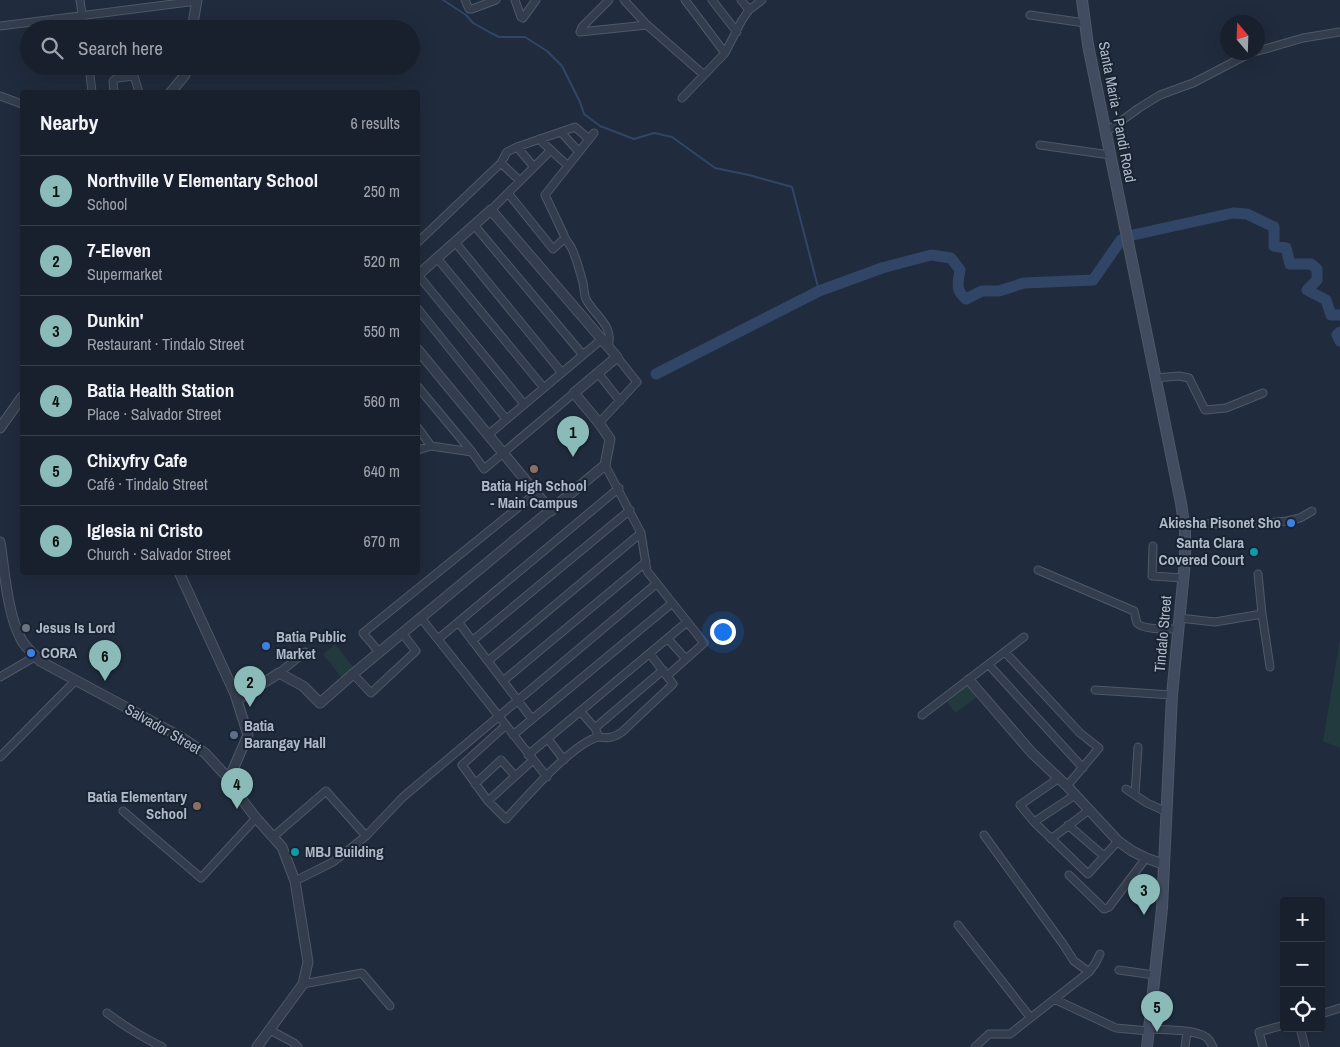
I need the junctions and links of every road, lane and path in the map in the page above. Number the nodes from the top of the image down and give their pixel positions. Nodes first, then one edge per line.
1 (80, 0) edge
2 (197, 0) edge
3 (464, 0) edge
4 (515, 0) edge
5 (536, 0) edge
6 (609, 0) edge
7 (624, 0) edge
8 (685, 0) edge
9 (712, 0) edge
10 (740, 0) edge
11 (762, 0) edge
12 (1082, 0) edge
13 (492, 1) edge
14 (167, 2) edge
15 (749, 10) junction
16 (1030, 15) dead end
17 (82, 16) junction
18 (49, 20) edge
19 (83, 20) edge
20 (194, 20) edge
21 (1085, 22) junction
22 (20, 24) edge
23 (647, 25) junction
24 (0, 26) edge
25 (736, 32) junction
26 (1340, 32) edge
27 (1265, 49) edge
28 (725, 53) junction
29 (1237, 60) edge
30 (89, 75) edge
31 (185, 75) edge
32 (704, 75) junction
33 (92, 90) edge
34 (114, 90) edge
35 (138, 90) edge
36 (173, 90) edge
37 (0, 96) edge
38 (682, 98) dead end
39 (20, 103) edge
40 (561, 132) junction
41 (1106, 132) junction
42 (594, 133) dead end
43 (539, 139) junction
44 (589, 139) junction
45 (1040, 145) dead end
46 (517, 147) junction
47 (551, 150) junction
48 (579, 152) junction
49 (1110, 155) junction
50 (500, 163) junction
51 (534, 166) junction
52 (568, 166) junction
53 (520, 181) junction
54 (508, 193) junction
55 (491, 210) junction
56 (474, 225) junction
57 (1127, 229) joint
58 (564, 239) junction
59 (420, 240) edge
60 (455, 242) junction
61 (436, 258) junction
62 (420, 273) edge
63 (420, 277) edge
64 (586, 299) junction
65 (576, 310) junction
66 (420, 312) edge
67 (605, 343) junction
68 (420, 352) edge
69 (583, 355) junction
70 (617, 357) junction
71 (562, 373) junction
72 (598, 373) junction
73 (1155, 378) junction
74 (544, 388) junction
75 (420, 389) edge
76 (574, 393) junction
77 (1263, 394) dead end
78 (20, 401) edge
79 (620, 401) junction
80 (524, 404) junction
81 (506, 419) junction
82 (599, 423) junction
83 (0, 428) edge
84 (420, 431) edge
85 (488, 435) junction
86 (432, 446) junction
87 (420, 449) edge
88 (472, 452) junction
89 (503, 453) junction
90 (605, 465) junction
91 (619, 488) junction
92 (536, 493) junction
93 (551, 510) junction
94 (630, 510) junction
95 (1312, 512) dead end
96 (1184, 523) junction
97 (642, 533) junction
98 (0, 542) edge
99 (1153, 546) dead end
100 (646, 562) junction
101 (1038, 570) dead end
102 (1258, 574) dead end
103 (180, 575) edge
104 (1184, 578) junction
105 (656, 584) junction
106 (671, 604) junction
107 (1262, 614) junction
108 (421, 618) junction
109 (687, 622) junction
110 (458, 623) junction
111 (1179, 624) junction
112 (402, 633) junction
113 (1024, 637) dead end
114 (438, 639) junction
115 (668, 639) junction
116 (472, 641) junction
117 (305, 652) dead end
118 (379, 652) junction
119 (1005, 652) junction
120 (650, 654) junction
121 (36, 656) junction
122 (686, 659) junction
123 (488, 661) junction
124 (988, 665) junction
125 (1270, 667) dead end
126 (279, 673) junction
127 (665, 673) junction
128 (353, 674) junction
129 (0, 677) edge
130 (969, 680) junction
131 (75, 681) junction
132 (503, 681) junction
133 (1095, 690) dead end
134 (1172, 695) junction
135 (237, 700) junction
136 (517, 700) junction
137 (581, 712) junction
138 (922, 715) dead end
139 (498, 716) junction
140 (532, 719) junction
141 (505, 726) junction
142 (595, 728) junction
143 (513, 735) junction
144 (599, 736) junction
145 (548, 739) junction
146 (1138, 747) dead end
147 (0, 757) edge
148 (530, 757) junction
149 (564, 760) junction
150 (1083, 768) junction
151 (515, 776) junction
152 (547, 777) junction
153 (1059, 778) junction
154 (229, 779) junction
155 (475, 784) junction
156 (1067, 786) junction
157 (1126, 789) dead end
158 (1075, 795) junction
159 (1135, 795) junction
160 (488, 801) junction
161 (1089, 810) junction
162 (123, 811) dead end
163 (1166, 812) junction
164 (256, 818) junction
165 (1034, 822) junction
166 (1068, 825) junction
167 (274, 836) junction
168 (366, 836) junction
169 (984, 836) dead end
170 (1051, 839) junction
171 (1118, 841) junction
172 (1104, 856) junction
173 (1146, 858) junction
174 (1163, 864) junction
175 (1070, 875) dead end
176 (295, 881) junction
177 (958, 925) dead end
178 (1100, 954) dead end
179 (1120, 970) dead end
180 (1088, 972) junction
181 (1154, 975) junction
182 (303, 984) junction
183 (1054, 999) junction
184 (390, 1006) dead end
185 (1340, 1008) edge
186 (107, 1013) dead end
187 (1325, 1013) edge
188 (1030, 1017) junction
189 (1280, 1026) edge
190 (270, 1030) junction
191 (1149, 1030) junction
192 (1187, 1032) junction
193 (1301, 1032) edge
194 (162, 1047) edge
195 (257, 1047) edge
196 (298, 1047) edge
197 (975, 1047) edge
198 (1147, 1047) edge
199 (1185, 1047) edge
200 (1213, 1047) edge
201 (1263, 1047) edge
202 (1305, 1047) edge

1 - 17 street
2 - 14 street
2 - 20 street
3 - 13 street
4 - 5 street
6 - 23 street
7 - 23 street
8 - 28 street
9 - 25 street
10 - 15 street
11 - 15 street
12 - 21 main road, Santa Maria - Pandi Road
14 - 17 street
15 - 25 street
16 - 21 street
17 - 18 street
17 - 19 street
21 - 41 main road, Santa Maria - Pandi Road
22 - 24 street
23 - 32 street
25 - 28 street
26 - 27 street
28 - 32 street
29 - 41 street
30 - 33 street
31 - 36 street
32 - 38 street
34 - 35 street
37 - 39 street
40 - 43 street
40 - 44 street
40 - 48 street
41 - 49 main road, Santa Maria - Pandi Road
42 - 44 street
43 - 46 street
43 - 47 street
44 - 48 street
45 - 49 street
46 - 50 street
46 - 51 street
47 - 51 street
47 - 52 street
48 - 52 street
49 - 57 main road, Santa Maria - Pandi Road
50 - 53 street
50 - 59 street
51 - 53 street
52 - 58 street
53 - 54 street
54 - 55 street
54 - 58 street
55 - 56 street
55 - 65 street
56 - 60 street
56 - 69 street
57 - 73 main road, Tindalo Street
58 - 64 street
60 - 61 street
60 - 71 street
61 - 62 street
61 - 74 street
63 - 80 street
64 - 65 street
64 - 67 street
65 - 67 street
66 - 81 street
67 - 69 street
67 - 70 street
68 - 85 street
69 - 71 street
70 - 72 street
70 - 79 street
71 - 74 street
72 - 76 street
72 - 79 street
73 - 77 street
73 - 96 main road, Tindalo Street
74 - 80 street
75 - 88 street
76 - 82 street
76 - 89 street
78 - 83 street
79 - 82 street
80 - 81 street
81 - 85 street
82 - 90 street
84 - 86 street
85 - 89 street
86 - 87 street
86 - 88 street
88 - 89 street
89 - 92 street
90 - 91 street
90 - 93 street
91 - 94 street
91 - 110 street
92 - 93 street
92 - 118 street
93 - 108 street
94 - 97 street
94 - 116 street
95 - 96 street
96 - 104 main road, Tindalo Street
97 - 100 street
97 - 123 street
98 - 121 street, Salvador Street
99 - 104 street
100 - 105 street
100 - 132 street
101 - 111 street
102 - 107 street
103 - 135 street
104 - 111 main road, Tindalo Street
105 - 106 street
105 - 136 street
106 - 109 street
106 - 140 street
107 - 111 street
107 - 125 street
108 - 112 street
108 - 114 street
109 - 115 street
109 - 122 street
110 - 114 street
110 - 116 street
111 - 134 main road, Tindalo Street
112 - 118 street
112 - 128 street
113 - 119 street
114 - 139 street
115 - 120 street
115 - 122 street
116 - 123 street
117 - 126 street
118 - 128 street
119 - 124 street
119 - 150 street
120 - 127 street
120 - 137 street
121 - 129 street
121 - 131 street, Salvador Street
122 - 127 street
123 - 132 street
124 - 130 street
124 - 150 street
126 - 128 street
126 - 135 street
127 - 142 street
127 - 144 street
130 - 138 street
130 - 153 street
131 - 147 street
131 - 154 street, Salvador Street
132 - 136 street
133 - 134 street
134 - 163 main road, Tindalo Street
135 - 154 street
136 - 139 street
136 - 140 street
137 - 142 street
137 - 145 street
139 - 141 street
139 - 168 street
140 - 143 street
141 - 143 street
141 - 155 street
142 - 144 street
143 - 148 street
144 - 149 street
145 - 148 street
145 - 149 street
146 - 159 street
148 - 151 street
148 - 152 street
149 - 152 street
150 - 156 street
151 - 155 street
151 - 160 street
152 - 160 street
153 - 156 street
153 - 165 street
154 - 164 street, Salvador Street
155 - 160 street
156 - 158 street
157 - 159 street
158 - 161 street
158 - 165 street
159 - 163 street
161 - 166 street
161 - 171 street
162 - 164 street
163 - 174 main road, Tindalo Street
164 - 167 street, Salvador Street
165 - 170 street
166 - 170 street
166 - 172 street
167 - 168 street
167 - 176 street, Salvador Street
168 - 176 street
169 - 180 street
170 - 172 street
171 - 172 street
171 - 173 street
173 - 174 street
173 - 175 street
174 - 181 main road, Tindalo Street
176 - 182 street, Salvador Street
177 - 188 street
178 - 180 street
179 - 181 street
180 - 183 street
181 - 191 main road, Tindalo Street
182 - 184 street
182 - 190 street, Salvador Street
183 - 188 street
183 - 191 street
185 - 187 street
186 - 194 street
188 - 197 street
189 - 201 street
190 - 195 street, Salvador Street
190 - 196 street
191 - 192 street
191 - 198 main road, Tindalo Street
192 - 199 street
192 - 200 street
193 - 202 street

